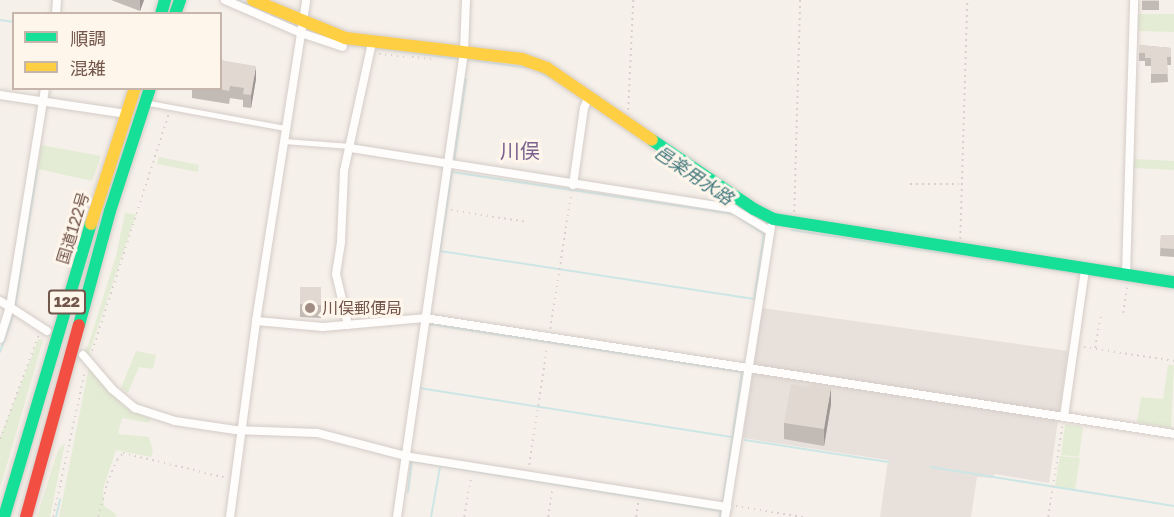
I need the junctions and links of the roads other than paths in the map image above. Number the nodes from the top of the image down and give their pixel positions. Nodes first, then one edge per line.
1 (225, 0) edge
2 (253, 0) edge
3 (276, 0) edge
4 (306, 0) edge
5 (466, 0) edge
6 (1134, 0) edge
7 (285, 13) junction
8 (302, 27) junction
9 (343, 47) dead end
10 (371, 48) junction
11 (464, 52) junction
12 (45, 90) edge
13 (134, 90) edge
14 (149, 90) edge
15 (0, 95) edge
16 (589, 96) junction
17 (44, 101) junction
18 (146, 102) junction
19 (127, 114) junction
20 (285, 128) junction
21 (283, 141) junction
22 (350, 147) junction
23 (447, 165) junction
24 (573, 185) junction
25 (772, 225) junction
26 (1085, 269) junction
27 (1126, 280) junction
28 (1174, 282) edge
29 (0, 301) edge
30 (10, 307) junction
31 (425, 318) junction
32 (256, 321) junction
33 (348, 325) junction
34 (45, 329) road end
35 (0, 339) edge
36 (86, 357) road end
37 (748, 368) junction
38 (1064, 417) junction
39 (241, 429) junction
40 (1174, 434) edge
41 (405, 456) junction
42 (727, 506) junction
43 (4, 517) edge
44 (26, 517) edge
45 (230, 517) edge
46 (397, 517) edge
47 (725, 517) edge

1 - 8 street
2 - 7 main road
3 - 7 street
4 - 8 street
5 - 11 street
6 - 27 street
7 - 8 main road
8 - 9 street
8 - 10 main road
8 - 20 street
10 - 11 main road
10 - 22 street
11 - 16 main road
11 - 23 street
12 - 17 street
13 - 19 main road, 国道122号 / 122
14 - 18 main road, 国道122号 / 122
15 - 17 street
16 - 24 street
16 - 25 main road
17 - 19 street
17 - 30 street
18 - 20 lane
18 - 44 main road, 国道122号 / 122
19 - 43 main road, 国道122号 / 122
20 - 21 street
21 - 22 lane
21 - 32 street
22 - 23 street
22 - 33 street
23 - 24 street
23 - 31 street
24 - 25 street
25 - 26 main road
25 - 37 street
26 - 27 main road
26 - 38 street
27 - 28 main road
29 - 30 street
30 - 34 street
30 - 35 street
31 - 33 street
31 - 37 street
31 - 41 street
32 - 33 street
32 - 39 street
36 - 39 street
37 - 38 street
37 - 42 street
38 - 40 street
39 - 41 street
39 - 45 street
41 - 42 street
41 - 46 street
42 - 47 street

